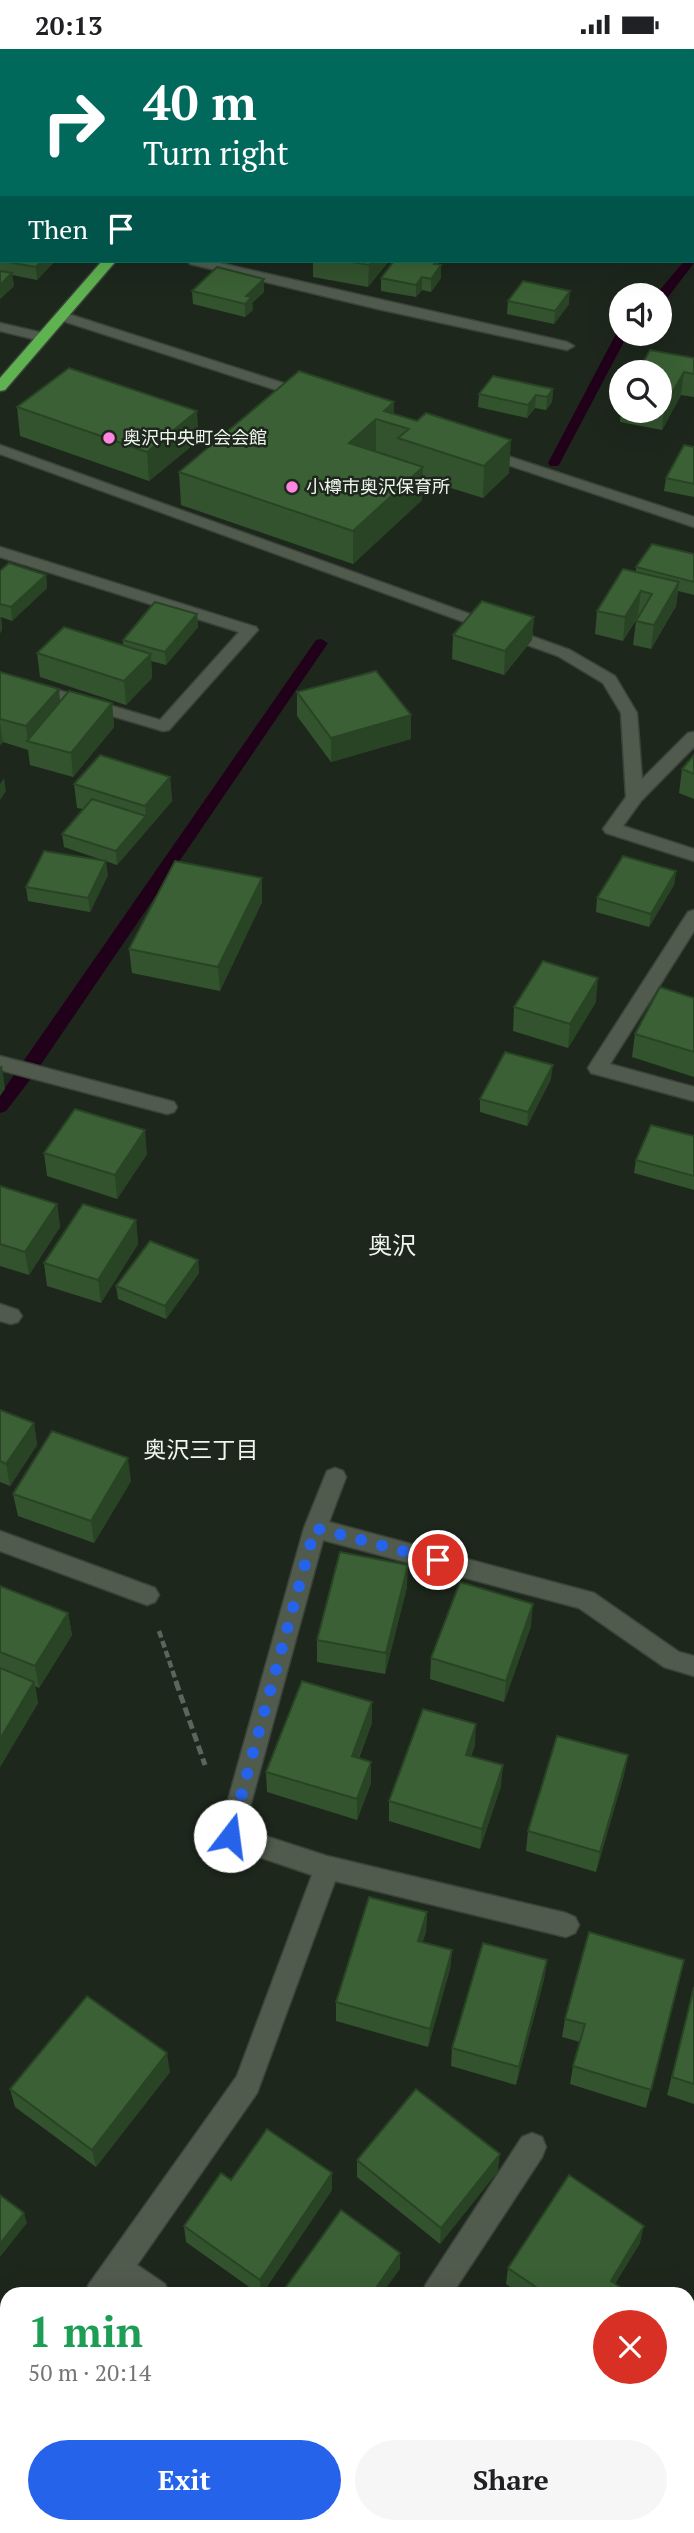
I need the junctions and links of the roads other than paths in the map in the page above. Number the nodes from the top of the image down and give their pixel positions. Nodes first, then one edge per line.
1 (107, 263) edge
2 (203, 263) edge
3 (62, 316) junction
4 (0, 327) edge
5 (42, 337) junction
6 (567, 346) dead end
7 (0, 387) edge
8 (325, 401) edge
9 (470, 448) edge
10 (0, 449) edge
11 (694, 522) edge
12 (0, 552) edge
13 (0, 678) edge
14 (694, 737) edge
15 (635, 797) junction
16 (694, 855) edge
17 (694, 916) edge
18 (0, 1063) edge
19 (694, 1094) edge
20 (167, 1107) dead end
21 (335, 1477) dead end
22 (315, 1528) junction
23 (0, 1541) edge
24 (147, 1595) road end
25 (694, 1666) edge
26 (327, 1868) junction
27 (566, 1925) dead end
28 (532, 2147) dead end
29 (118, 2269) junction
30 (104, 2287) edge
31 (145, 2287) edge
32 (441, 2287) edge

1 - 3 highway
2 - 6 street
3 - 5 highway
3 - 8 street
4 - 5 street
5 - 7 highway
9 - 11 street
10 - 15 street
12 - 13 street
14 - 15 street
15 - 16 street
17 - 19 street
18 - 20 street
21 - 22 street
22 - 25 street
22 - 26 street
23 - 24 street
26 - 27 street
26 - 29 street
28 - 32 street
29 - 30 street
29 - 31 street

